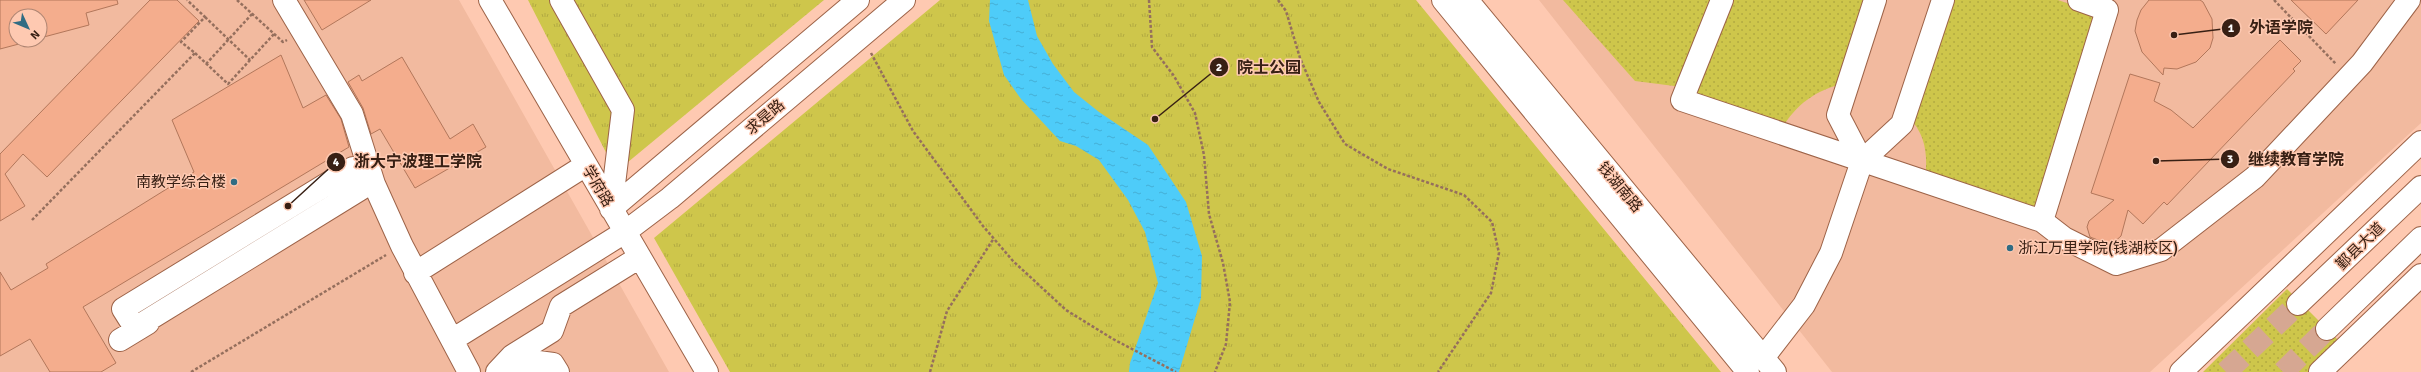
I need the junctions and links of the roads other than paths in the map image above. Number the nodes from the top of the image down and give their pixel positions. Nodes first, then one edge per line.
1 (284, 0) edge
2 (490, 0) edge
3 (561, 0) edge
4 (858, 0) edge
5 (904, 0) edge
6 (1443, 0) edge
7 (1467, 0) edge
8 (1722, 0) edge
9 (1875, 0) edge
10 (1943, 0) edge
11 (2079, 0) edge
12 (2409, 0) edge
13 (2421, 142) edge
14 (1862, 161) junction
15 (586, 166) junction
16 (369, 186) junction
17 (2421, 187) edge
18 (611, 209) junction
19 (2042, 221) junction
20 (625, 232) junction
21 (2421, 238) edge
22 (640, 257) junction
23 (415, 273) junction
24 (2421, 275) edge
25 (2298, 304) tunnel mouth
26 (2327, 330) tunnel mouth
27 (120, 340) dead end
28 (452, 340) junction
29 (1762, 367) edge
30 (469, 372) edge
31 (497, 372) edge
32 (522, 372) edge
33 (558, 372) edge
34 (707, 372) edge
35 (2181, 372) edge
36 (2320, 372) edge

1 - 16 street
2 - 15 street, 学府路
3 - 18 street
4 - 18 street, 求是路
5 - 20 street, 求是路
6 - 29 street, 钱湖南路
7 - 29 street, 钱湖南路
8 - 14 street
9 - 14 street
10 - 14 street
11 - 19 street
12 - 19 street
13 - 35 street
14 - 19 street
14 - 29 street
15 - 18 street, 学府路
15 - 23 street
16 - 16 street
16 - 23 street
16 - 27 street
17 - 25 street, 鄞县大道
18 - 20 street, 学府路
20 - 22 street, 学府路
20 - 28 street, 求是路
21 - 26 street
22 - 31 street
22 - 34 street, 学府路
23 - 28 street
24 - 36 street
28 - 30 street
32 - 33 street

